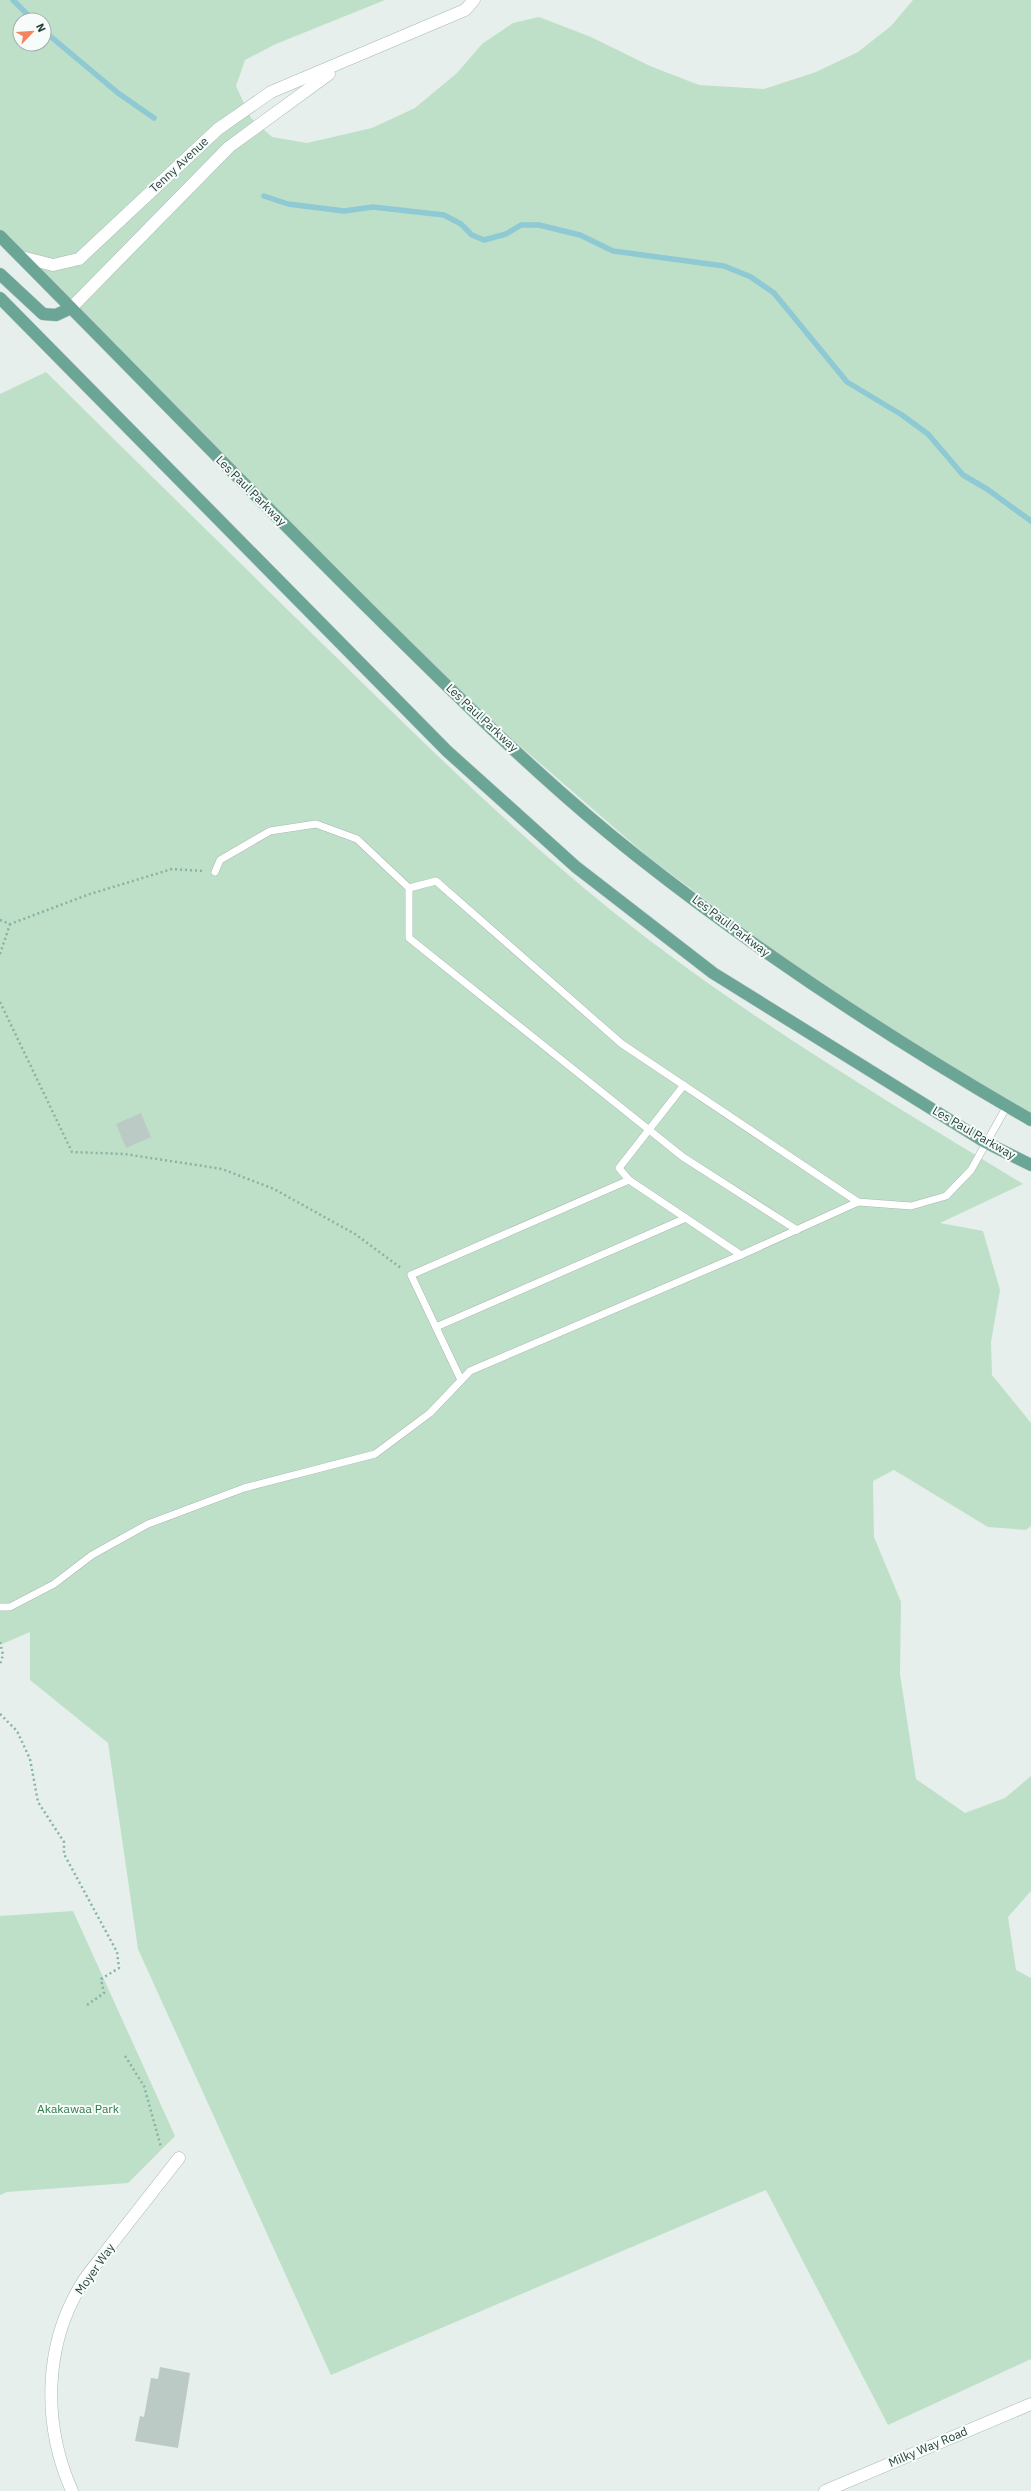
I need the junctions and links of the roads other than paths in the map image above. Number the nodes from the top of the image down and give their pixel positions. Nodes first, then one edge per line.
1 (474, 0) edge
2 (345, 62) junction
3 (0, 236) edge
4 (21, 257) junction
5 (0, 274) edge
6 (0, 298) edge
7 (70, 308) junction
8 (215, 872) road end
9 (409, 888) junction
10 (684, 1085) junction
11 (1007, 1106) junction
12 (1031, 1120) edge
13 (650, 1130) junction
14 (985, 1142) junction
15 (1031, 1166) edge
16 (629, 1180) junction
17 (858, 1202) junction
18 (686, 1218) junction
19 (797, 1230) junction
20 (741, 1255) junction
21 (436, 1327) junction
22 (461, 1380) junction
23 (0, 1607) edge
24 (179, 2158) dead end
25 (1031, 2404) edge
26 (72, 2491) edge
27 (825, 2491) edge

1 - 2 street, Tenny Avenue
2 - 4 street, Tenny Avenue
2 - 7 street, Tenny Avenue
3 - 4 main road, Les Paul Parkway
4 - 7 main road, Les Paul Parkway
5 - 7 main road
6 - 14 main road, Les Paul Parkway
7 - 11 main road, Les Paul Parkway
8 - 9 lane
9 - 10 lane
9 - 13 lane
10 - 13 lane
10 - 17 lane
11 - 12 main road, Les Paul Parkway
11 - 14 lane
13 - 16 lane
13 - 19 lane
14 - 15 main road, Les Paul Parkway
14 - 17 lane
16 - 18 lane
16 - 21 lane
17 - 19 lane
18 - 20 lane
18 - 21 lane
19 - 20 lane
20 - 22 lane
21 - 22 lane
22 - 23 lane
24 - 26 street, Moyer Way
25 - 27 street, Milky Way Road

